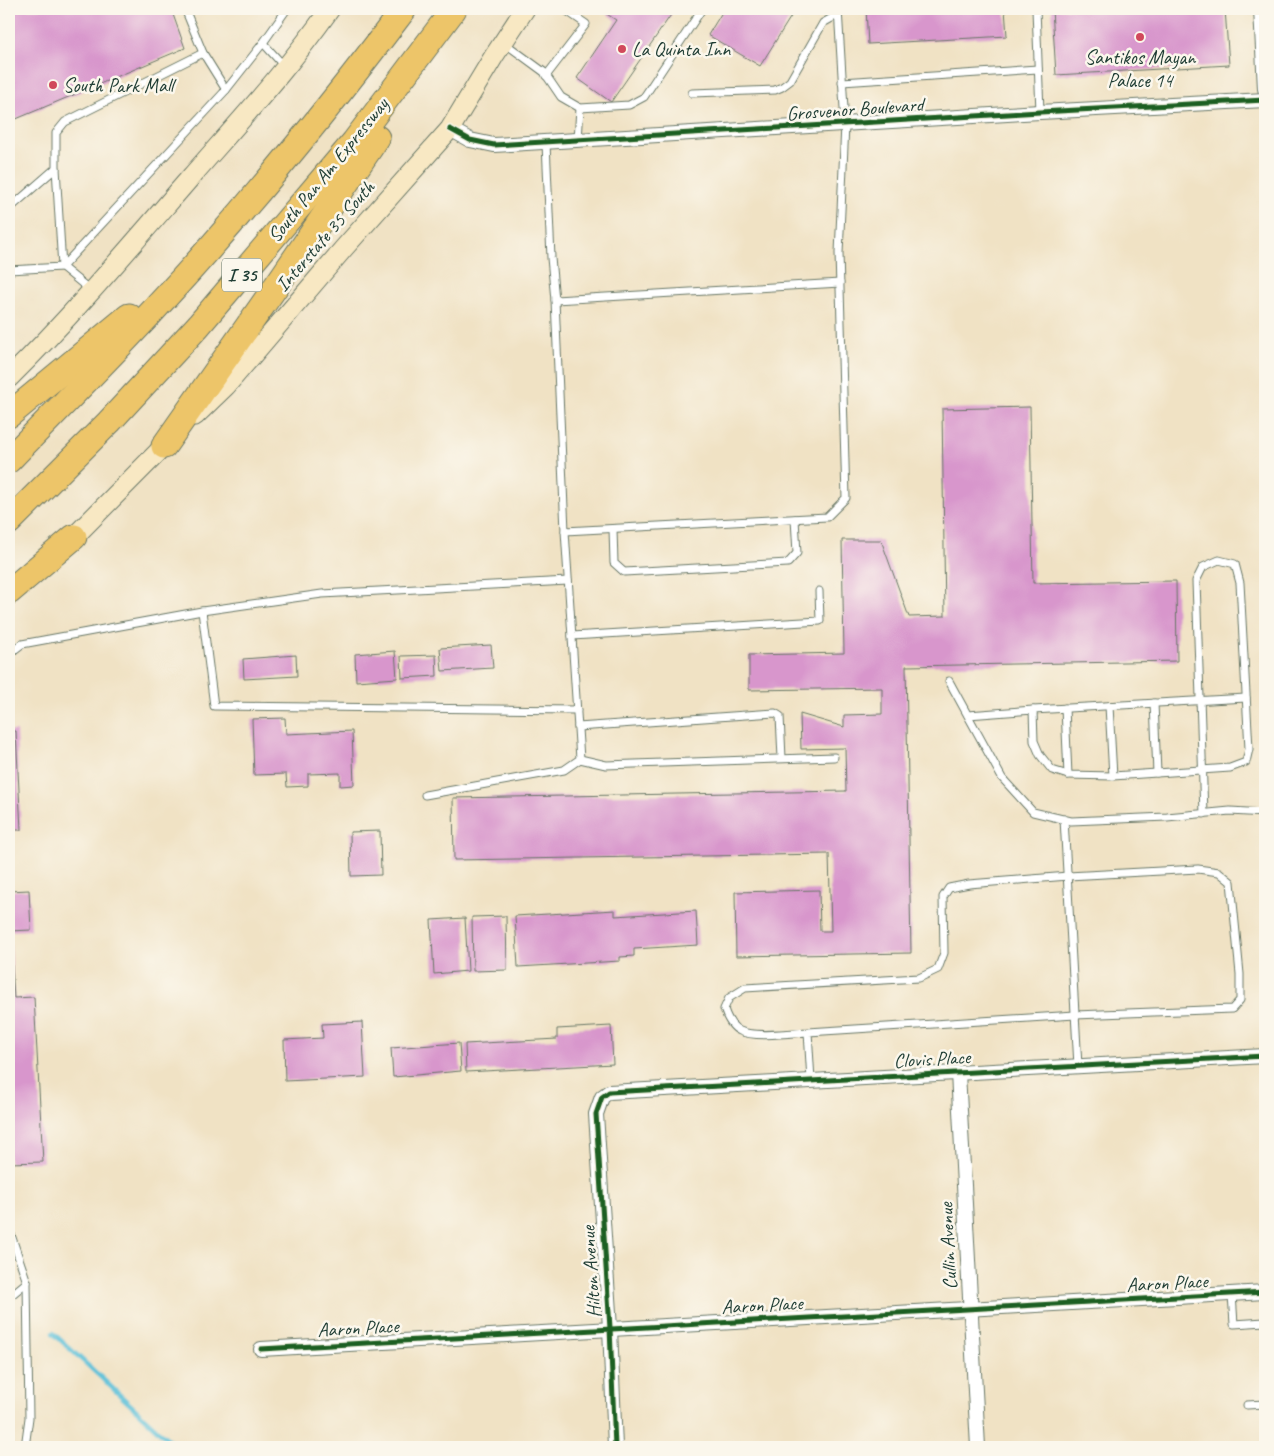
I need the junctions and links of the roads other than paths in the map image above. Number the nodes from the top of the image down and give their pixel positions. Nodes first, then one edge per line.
1 (185, 9) edge
2 (288, 9) edge
3 (330, 9) edge
4 (404, 9) edge
5 (454, 9) edge
6 (469, 9) edge
7 (525, 9) edge
8 (564, 9) edge
9 (702, 9) edge
10 (1036, 9) edge
11 (1261, 9) edge
12 (838, 11) edge
13 (1264, 30) edge
14 (503, 42) junction
15 (263, 43) junction
16 (203, 53) junction
17 (285, 68) junction
18 (1038, 69) junction
19 (546, 76) junction
20 (842, 82) junction
21 (1265, 89) edge
22 (226, 90) junction
23 (692, 93) dead end
24 (1265, 100) edge
25 (580, 108) junction
26 (1040, 112) junction
27 (845, 125) junction
28 (450, 129) junction
29 (578, 141) junction
30 (546, 143) junction
31 (56, 168) junction
32 (9, 209) edge
33 (208, 250) junction
34 (62, 267) junction
35 (9, 270) edge
36 (840, 283) junction
37 (92, 291) junction
38 (555, 300) junction
39 (9, 378) edge
40 (9, 415) edge
41 (164, 446) junction
42 (9, 460) edge
43 (795, 519) junction
44 (9, 522) edge
45 (613, 529) junction
46 (565, 531) junction
47 (74, 537) junction
48 (568, 581) junction
49 (819, 591) dead end
50 (9, 592) edge
51 (9, 603) edge
52 (202, 611) junction
53 (572, 636) junction
54 (9, 654) edge
55 (950, 681) dead end
56 (1246, 698) junction
57 (1200, 700) junction
58 (1154, 703) junction
59 (1109, 706) junction
60 (1065, 708) junction
61 (577, 710) junction
62 (1034, 710) junction
63 (968, 715) junction
64 (578, 727) junction
65 (834, 757) dead end
66 (580, 758) junction
67 (782, 758) junction
68 (1203, 770) junction
69 (1157, 773) junction
70 (1068, 775) junction
71 (1113, 776) junction
72 (425, 795) dead end
73 (1265, 812) edge
74 (1204, 814) junction
75 (1064, 819) junction
76 (1068, 876) junction
77 (1075, 1015) junction
78 (808, 1032) junction
79 (1265, 1056) edge
80 (1078, 1066) junction
81 (958, 1073) junction
82 (811, 1080) junction
83 (602, 1097) joint
84 (9, 1229) edge
85 (27, 1282) junction
86 (1265, 1292) edge
87 (1232, 1294) junction
88 (9, 1297) edge
89 (971, 1310) junction
90 (1265, 1322) edge
91 (610, 1328) junction
92 (261, 1349) dead end
93 (1265, 1404) edge
94 (1247, 1405) dead end
95 (27, 1446) edge
96 (615, 1447) edge
97 (978, 1447) edge

1 - 16 lane
2 - 15 lane
3 - 17 main road
4 - 33 highway, South Pan Am Expressway / I 35
5 - 44 highway, South Pan Am Expressway / I 35
6 - 41 highway
7 - 14 main road, Interstate 35 South
8 - 19 lane
9 - 25 lane
10 - 18 lane
11 - 13 street
12 - 20 lane
12 - 23 lane
13 - 21 street
14 - 19 lane
14 - 28 main road, Interstate 35 South
15 - 17 lane
15 - 22 lane
16 - 22 lane
16 - 31 lane
17 - 37 main road
18 - 20 lane
18 - 26 lane
19 - 25 lane
20 - 27 lane
22 - 34 lane
24 - 26 street, Grosvenor Boulevard
25 - 29 lane
26 - 27 street, Grosvenor Boulevard
27 - 29 street, Grosvenor Boulevard
27 - 36 lane
28 - 30 street, Grosvenor Boulevard
28 - 41 main road, Interstate 35 South
29 - 30 street, Grosvenor Boulevard
30 - 38 lane
31 - 32 lane
31 - 34 lane
33 - 40 highway
33 - 42 highway, South Pan Am Expressway / I 35
34 - 35 lane
34 - 37 lane
36 - 38 lane
36 - 43 lane
37 - 39 main road
38 - 46 lane
41 - 47 main road, Interstate 35 South
43 - 45 lane
43 - 45 lane
45 - 46 lane
46 - 48 lane
47 - 50 highway
47 - 51 main road, Interstate 35 South
48 - 52 lane
48 - 53 lane
49 - 53 lane
52 - 54 lane
52 - 61 lane
53 - 61 lane
55 - 63 lane
56 - 57 lane
56 - 57 lane
56 - 68 lane
57 - 58 lane
57 - 68 lane
58 - 59 lane
58 - 69 lane
59 - 60 lane
59 - 71 lane
60 - 62 lane
60 - 70 lane
61 - 64 lane
62 - 63 lane
62 - 70 lane
63 - 75 lane
64 - 66 lane
64 - 67 lane
65 - 67 lane
66 - 67 lane
66 - 72 lane
68 - 69 lane
68 - 74 lane
69 - 71 lane
70 - 71 lane
73 - 74 lane
74 - 75 lane
75 - 76 lane
76 - 77 lane
76 - 77 lane
76 - 78 lane
77 - 78 lane
77 - 80 lane
78 - 82 lane
79 - 80 street, Clovis Place
80 - 81 street, Clovis Place
81 - 82 street, Clovis Place
81 - 89 street, Cullin Avenue
82 - 83 street, Clovis Place
83 - 91 street, Hilton Avenue
84 - 85 lane
85 - 88 lane
85 - 95 lane
86 - 87 street, Aaron Place
87 - 89 street, Aaron Place
87 - 90 lane
89 - 91 street, Aaron Place
89 - 97 street, Cullin Avenue
91 - 92 street, Aaron Place
91 - 96 street, Hilton Avenue
93 - 94 lane

